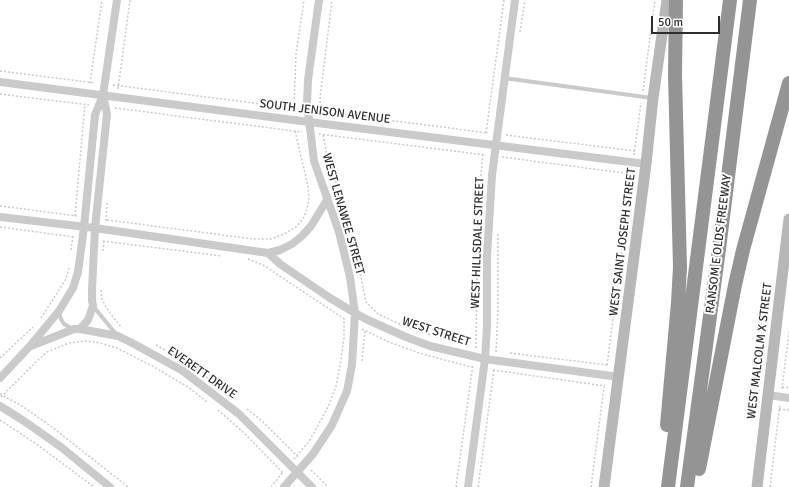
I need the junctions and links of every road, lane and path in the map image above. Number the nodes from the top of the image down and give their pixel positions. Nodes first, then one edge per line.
1 (102, 0) edge
2 (116, 0) edge
3 (130, 0) edge
4 (304, 0) edge
5 (319, 0) edge
6 (332, 0) edge
7 (515, 0) edge
8 (525, 0) edge
9 (655, 0) edge
10 (667, 0) edge
11 (676, 0) edge
12 (730, 0) edge
13 (750, 0) edge
14 (520, 32) dead end
15 (504, 78) junction
16 (0, 82) edge
17 (789, 83) edge
18 (87, 93) junction
19 (103, 95) junction
20 (118, 97) junction
21 (648, 97) junction
22 (116, 108) dead end
23 (294, 120) junction
24 (309, 122) junction
25 (322, 124) junction
26 (506, 135) dead end
27 (495, 145) junction
28 (505, 146) junction
29 (504, 157) dead end
30 (633, 162) junction
31 (646, 164) junction
32 (108, 197) dead end
33 (327, 200) junction
34 (0, 206) edge
35 (0, 216) edge
36 (75, 216) junction
37 (85, 217) junction
38 (96, 218) junction
39 (789, 219) edge
40 (106, 220) junction
41 (73, 225) junction
42 (0, 227) edge
43 (84, 227) junction
44 (498, 227) dead end
45 (95, 228) junction
46 (105, 229) junction
47 (72, 236) junction
48 (83, 238) junction
49 (94, 240) junction
50 (104, 241) junction
51 (787, 247) edge
52 (71, 253) dead end
53 (268, 253) junction
54 (103, 254) dead end
55 (222, 256) dead end
56 (247, 259) dead end
57 (70, 266) dead end
58 (101, 286) dead end
59 (94, 306) junction
60 (59, 311) junction
61 (355, 313) junction
62 (344, 319) junction
63 (354, 325) junction
64 (77, 329) junction
65 (128, 331) dead end
66 (789, 331) edge
67 (118, 336) junction
68 (446, 340) dead end
69 (154, 344) dead end
70 (30, 346) junction
71 (476, 348) dead end
72 (486, 350) junction
73 (496, 351) junction
74 (504, 352) dead end
75 (0, 358) edge
76 (180, 359) dead end
77 (485, 359) junction
78 (495, 361) junction
79 (607, 365) junction
80 (483, 369) junction
81 (494, 371) junction
82 (606, 375) junction
83 (205, 376) dead end
84 (619, 377) junction
85 (0, 378) edge
86 (605, 386) junction
87 (782, 387) junction
88 (789, 388) edge
89 (768, 395) junction
90 (785, 398) edge
91 (0, 399) edge
92 (240, 403) dead end
93 (211, 405) dead end
94 (0, 406) edge
95 (245, 407) dead end
96 (217, 409) dead end
97 (779, 409) junction
98 (789, 410) edge
99 (0, 420) edge
100 (297, 456) junction
101 (304, 463) junction
102 (290, 464) junction
103 (297, 471) junction
104 (283, 472) junction
105 (94, 487) edge
106 (110, 487) edge
107 (271, 487) edge
108 (284, 487) edge
109 (312, 487) edge
110 (328, 487) edge
111 (468, 487) edge
112 (478, 487) edge
113 (591, 487) edge
114 (604, 487) edge
115 (664, 487) edge
116 (668, 487) edge
117 (687, 487) edge
118 (695, 487) edge
119 (757, 487) edge
120 (770, 487) edge

1 - 18 path
2 - 19 street
3 - 20 path
4 - 23 path
5 - 24 street, WEST LENAWEE STREET
6 - 25 path
7 - 15 street, WEST HILLSDALE STREET
8 - 14 path
9 - 21 path
10 - 21 main road, WEST SAINT JOSEPH STREET
11 - 115 highway
12 - 116 highway, RANSOM E OLDS FREEWAY
13 - 117 highway, RANSOM E OLDS FREEWAY
15 - 21 lane
15 - 27 street, WEST HILLSDALE STREET
16 - 18 street, SOUTH JENISON AVENUE
17 - 118 highway
18 - 19 street, SOUTH JENISON AVENUE
18 - 36 path
19 - 20 street, SOUTH JENISON AVENUE
19 - 37 street
19 - 38 street
20 - 22 path
20 - 23 street, SOUTH JENISON AVENUE
21 - 30 path
21 - 31 main road, WEST SAINT JOSEPH STREET
23 - 24 street, SOUTH JENISON AVENUE
23 - 40 path
24 - 25 street, SOUTH JENISON AVENUE
24 - 33 street, WEST LENAWEE STREET
25 - 27 street, SOUTH JENISON AVENUE
25 - 68 path
26 - 28 path
27 - 28 street, SOUTH JENISON AVENUE
27 - 72 street, WEST HILLSDALE STREET
28 - 29 path
28 - 30 street, SOUTH JENISON AVENUE
30 - 31 street, SOUTH JENISON AVENUE
30 - 79 path
31 - 84 main road, WEST SAINT JOSEPH STREET
32 - 40 path
33 - 53 street
33 - 61 street, WEST LENAWEE STREET
34 - 36 path
35 - 41 street
36 - 37 path
36 - 41 path
37 - 43 street
38 - 40 path
38 - 45 street
39 - 51 main road, WEST MALCOLM X STREET
40 - 46 path
41 - 43 street
41 - 47 path
42 - 47 path
43 - 45 street
43 - 48 street
44 - 73 path
45 - 46 street
45 - 49 street
46 - 50 path
46 - 53 street
47 - 48 path
47 - 52 path
48 - 60 street
49 - 50 path
49 - 59 street
50 - 54 path
50 - 55 path
51 - 89 main road, WEST MALCOLM X STREET
53 - 61 street, WEST STREET
56 - 62 path
57 - 75 path
58 - 65 path
59 - 64 street
59 - 67 lane
60 - 64 lane
60 - 70 street
61 - 62 path
61 - 63 street, WEST LENAWEE STREET
61 - 77 street, WEST STREET
62 - 63 path
62 - 100 path
63 - 80 path
63 - 101 street, WEST LENAWEE STREET
64 - 67 street, EVERETT DRIVE
64 - 70 street
66 - 87 path
67 - 102 street, EVERETT DRIVE
69 - 76 path
70 - 85 street
71 - 72 path
72 - 73 path
72 - 77 street, WEST HILLSDALE STREET
73 - 78 path
74 - 79 path
77 - 78 street, WEST STREET
77 - 80 street, WEST HILLSDALE STREET
78 - 81 path
78 - 82 street, WEST STREET
79 - 82 path
80 - 81 path
80 - 111 street, WEST HILLSDALE STREET
81 - 86 path
81 - 112 path
82 - 84 street, WEST STREET
82 - 86 path
83 - 92 path
84 - 114 main road, WEST SAINT JOSEPH STREET
86 - 113 path
87 - 88 path
87 - 90 path
89 - 90 street
89 - 119 main road, WEST MALCOLM X STREET
90 - 97 path
91 - 93 path
94 - 106 street
95 - 100 path
96 - 104 path
97 - 98 path
97 - 120 path
99 - 105 path
100 - 101 path
100 - 102 path
101 - 103 street, WEST LENAWEE STREET
101 - 110 path
102 - 103 street, EVERETT DRIVE
102 - 104 path
103 - 108 street, WEST LENAWEE STREET
103 - 109 street, EVERETT DRIVE
104 - 107 path

